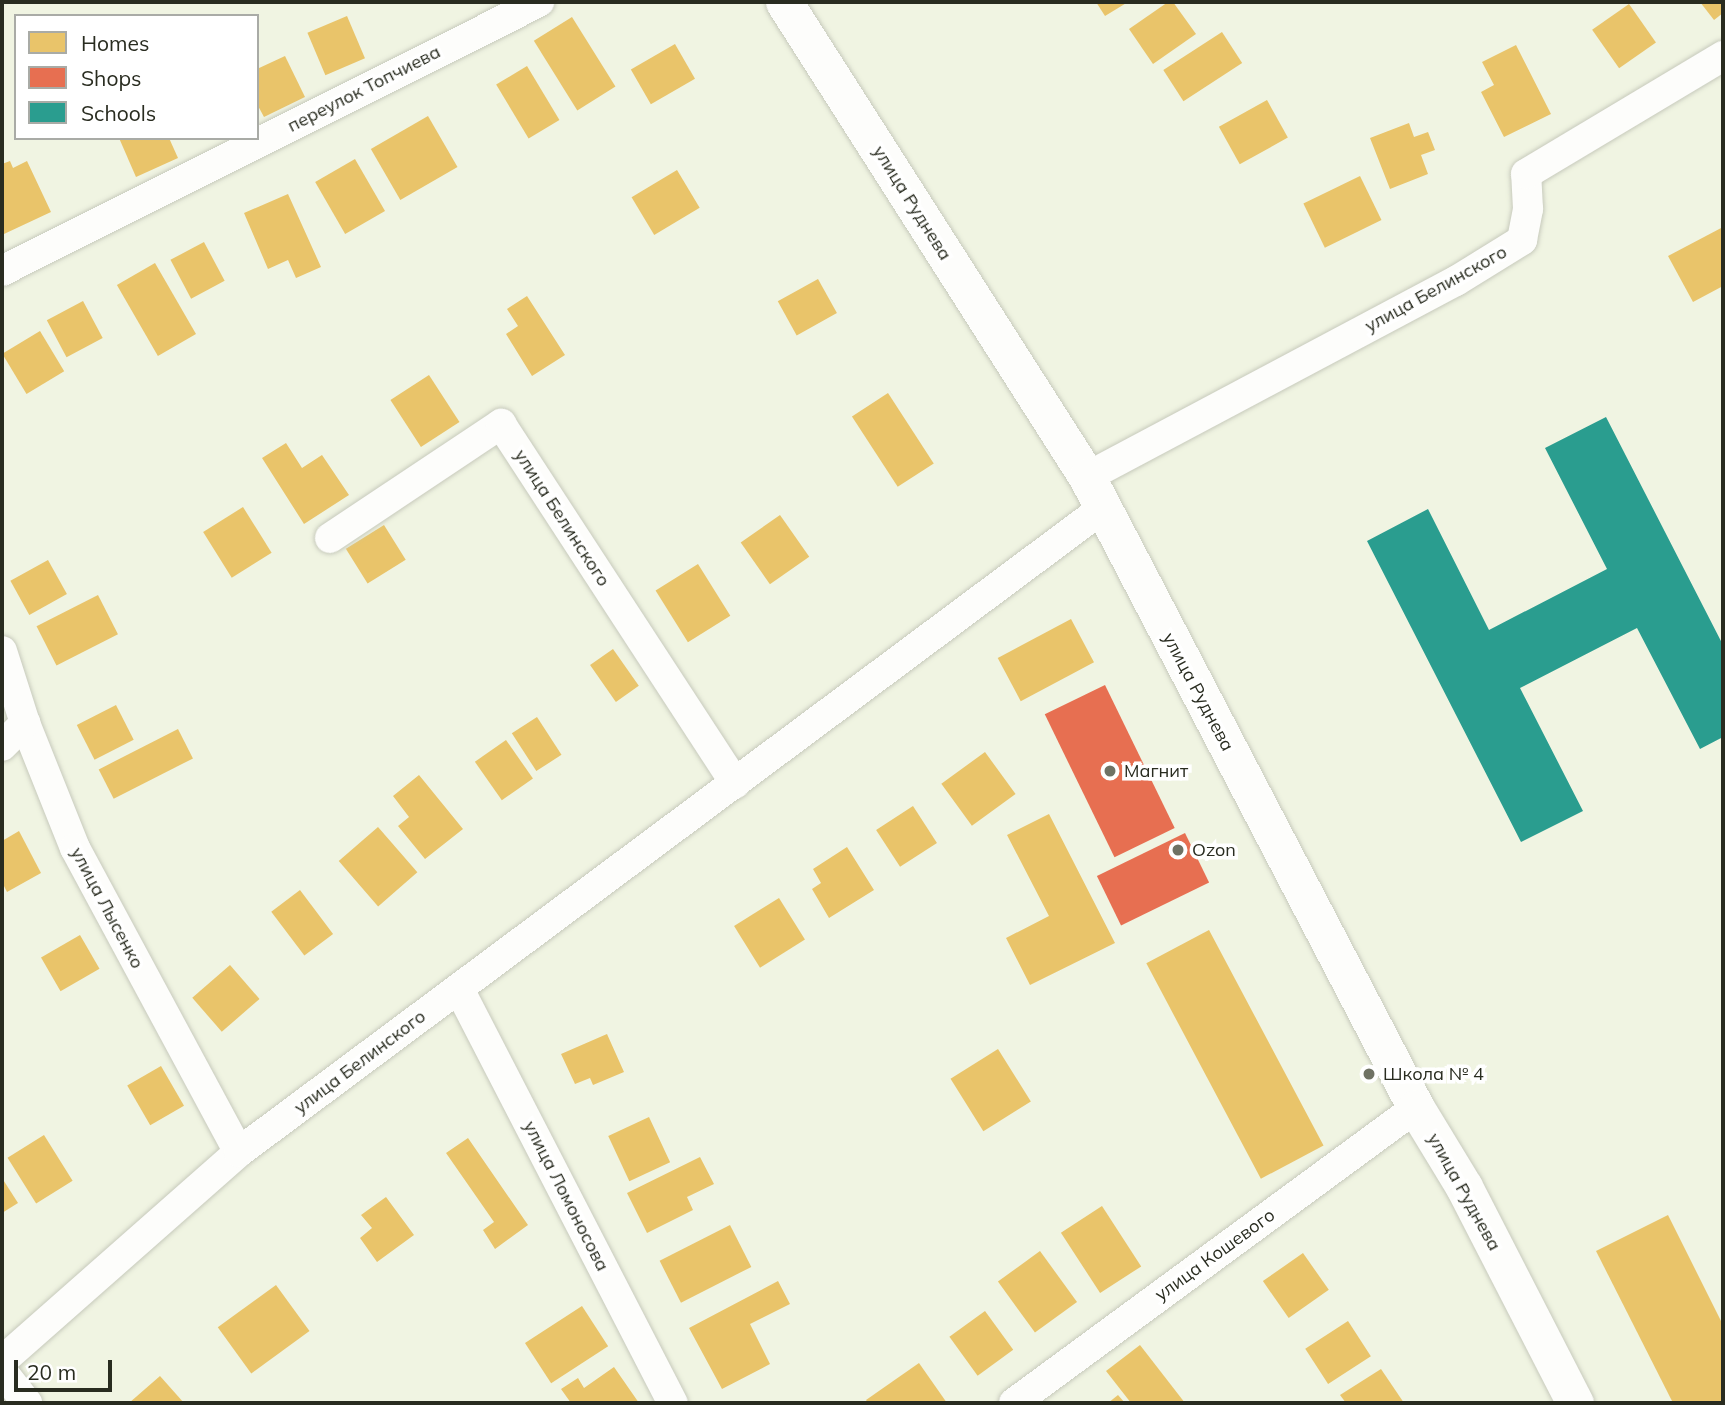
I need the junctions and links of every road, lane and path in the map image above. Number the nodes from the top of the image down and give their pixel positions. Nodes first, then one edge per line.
1 (539, 2) edge
2 (784, 2) edge
3 (1723, 56) edge
4 (2, 271) edge
5 (1094, 493) junction
6 (330, 538) dead end
7 (2, 651) edge
8 (25, 723) junction
9 (2, 746) edge
10 (735, 783) junction
11 (458, 989) junction
12 (1416, 1108) junction
13 (239, 1152) junction
14 (2, 1361) edge
15 (2, 1371) edge
16 (27, 1403) edge
17 (673, 1403) edge
18 (1014, 1403) edge
19 (1575, 1403) edge

1 - 4 street, переулок Топчиева
2 - 5 street, улица Руднева
3 - 5 street, улица Белинского
5 - 10 street, улица Белинского
5 - 12 street, улица Руднева
6 - 10 street, улица Белинского
7 - 8 street, улица Лысенко
8 - 9 street
8 - 13 street, улица Лысенко
10 - 11 street, улица Белинского
11 - 13 street, улица Белинского
11 - 17 street, улица Ломоносова
12 - 18 street, улица Кошевого
12 - 19 street, улица Руднева
13 - 14 street, улица Белинского
15 - 16 street

